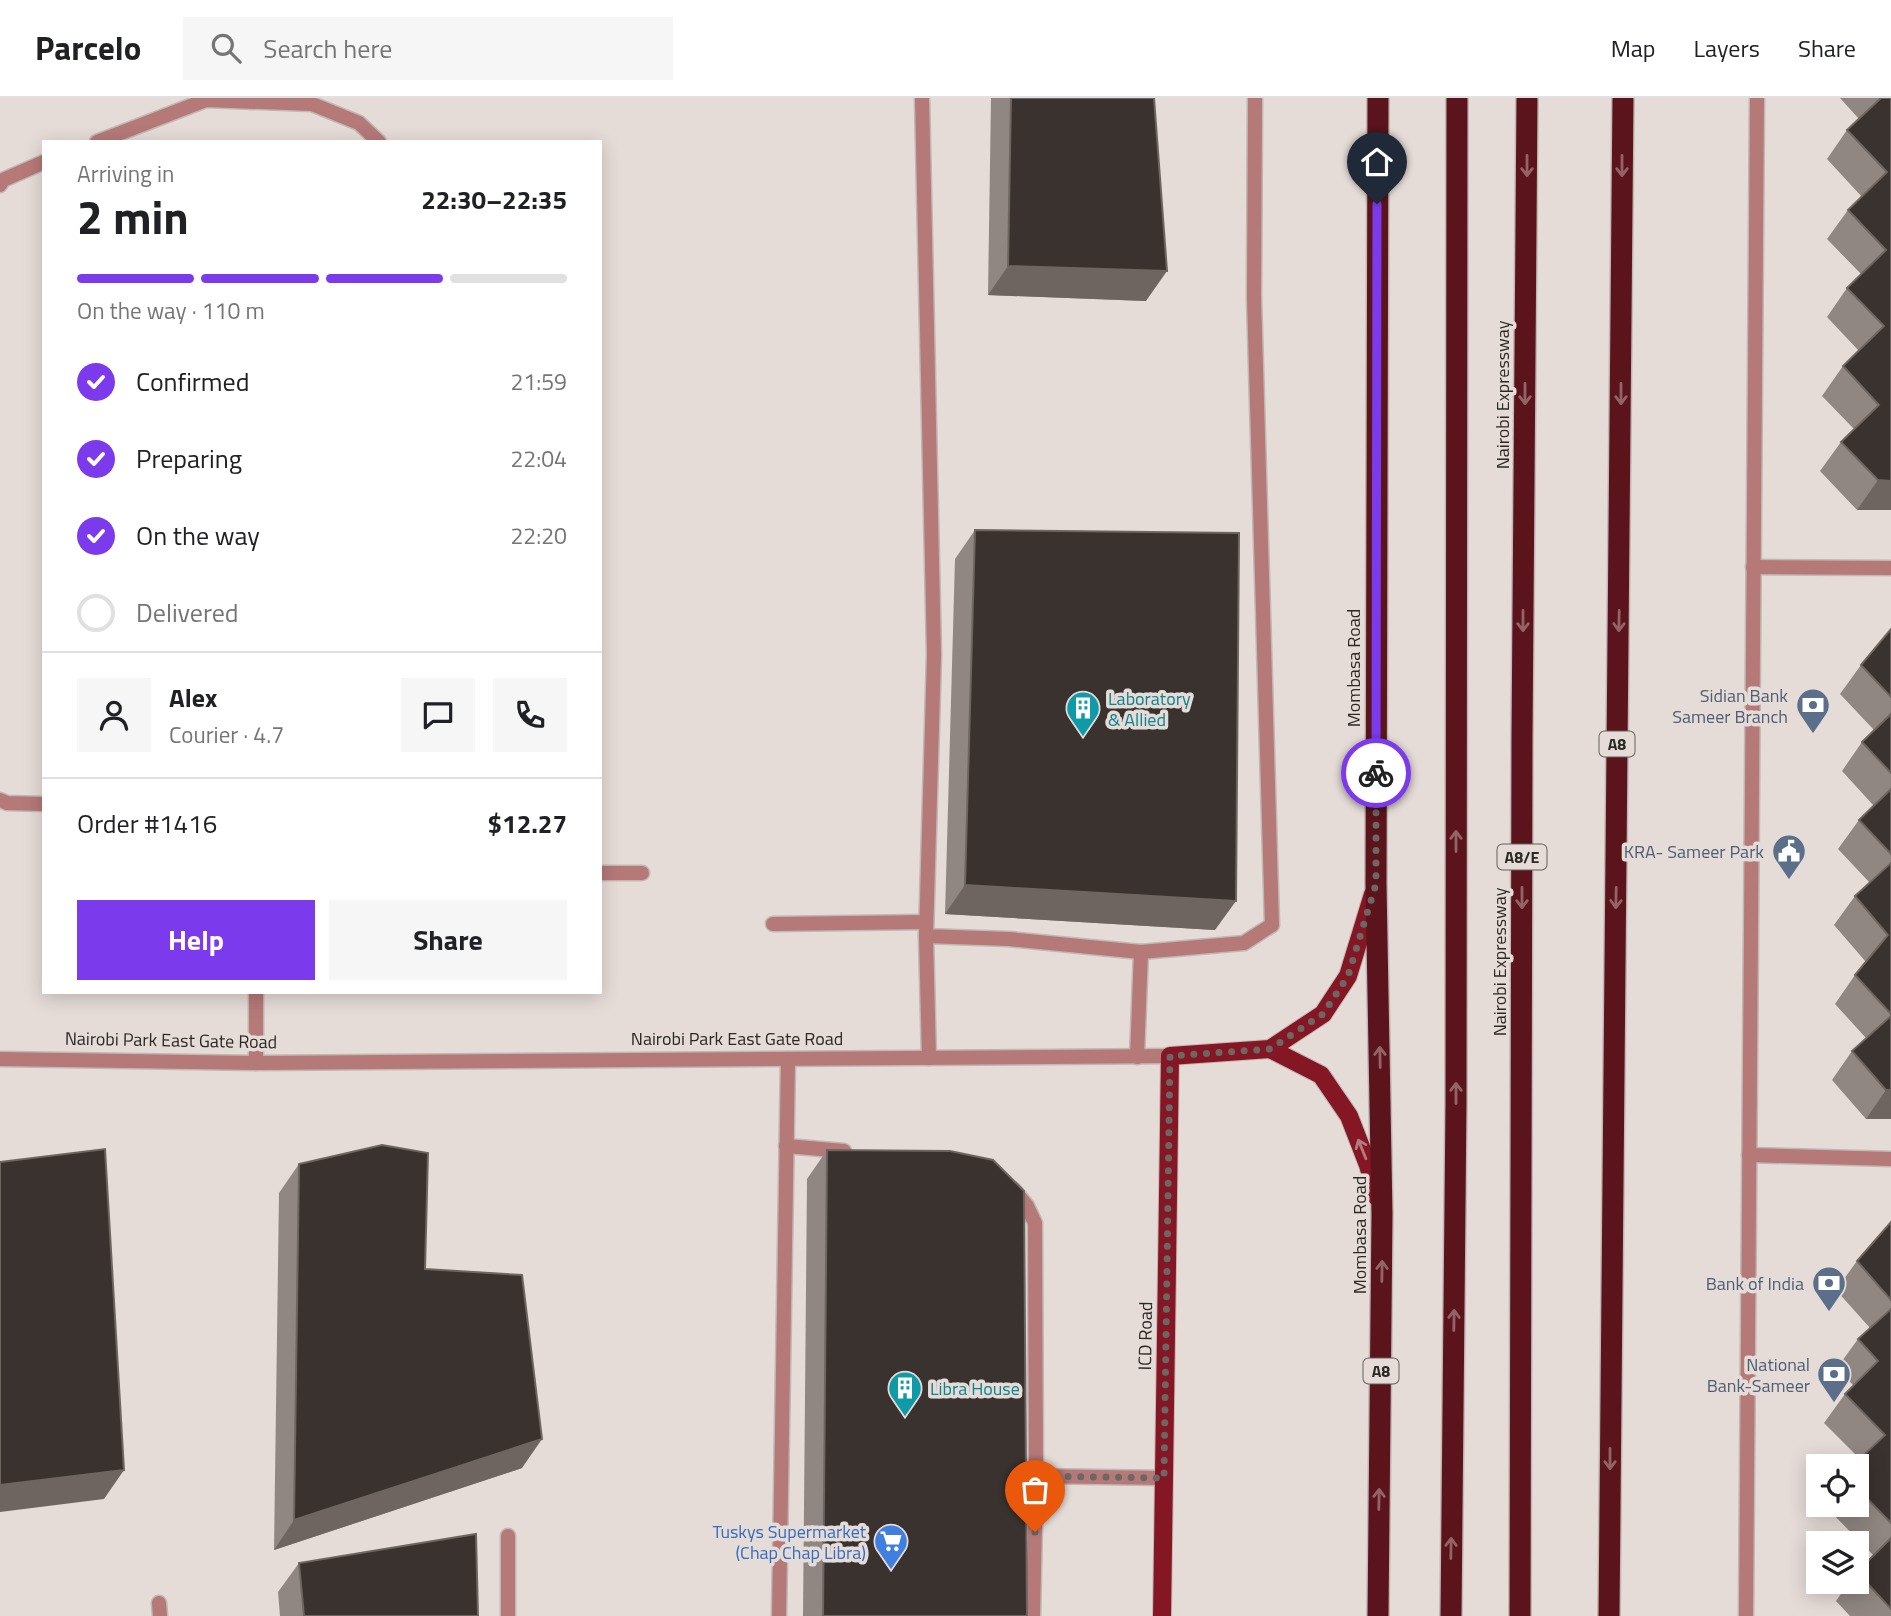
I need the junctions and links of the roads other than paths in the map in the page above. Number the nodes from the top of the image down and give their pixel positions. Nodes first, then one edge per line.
1 (922, 98) edge
2 (1255, 98) edge
3 (1378, 98) edge
4 (1457, 98) edge
5 (1527, 98) edge
6 (1623, 98) edge
7 (1757, 98) edge
8 (206, 99) edge
9 (102, 140) edge
10 (377, 140) edge
11 (42, 163) edge
12 (0, 185) edge
13 (1753, 567) junction
14 (1891, 568) edge
15 (0, 800) edge
16 (42, 804) edge
17 (602, 873) edge
18 (642, 873) dead end
19 (1376, 884) junction
20 (773, 924) dead end
21 (926, 929) junction
22 (1141, 952) junction
23 (256, 994) edge
24 (1270, 1049) junction
25 (1138, 1056) junction
26 (1170, 1056) junction
27 (929, 1058) junction
28 (0, 1059) edge
29 (788, 1059) junction
30 (256, 1063) junction
31 (786, 1146) junction
32 (853, 1152) edge
33 (1749, 1155) junction
34 (1891, 1159) edge
35 (1005, 1182) edge
36 (1382, 1214) junction
37 (1036, 1476) junction
38 (1164, 1478) junction
39 (508, 1536) dead end
40 (508, 1616) edge
41 (779, 1616) edge
42 (1033, 1616) edge
43 (1162, 1616) edge
44 (1378, 1616) edge
45 (1451, 1616) edge
46 (1520, 1616) edge
47 (1609, 1616) edge
48 (1746, 1616) edge

1 - 21 street
2 - 22 street
3 - 19 highway, Mombasa Road / A8
45 -> 4 highway
5 -> 46 highway, Nairobi Expressway / A8/E
6 -> 47 highway, A8
7 - 13 street
8 - 9 street
8 - 10 street
11 - 12 street
13 - 14 street
13 - 33 street
15 - 16 street
17 - 18 street
19 - 24 main road, Nairobi Park East Gate Road
36 -> 19 highway, Mombasa Road / A8
20 - 21 street
21 - 22 street
21 - 27 street
22 - 25 street
23 - 30 street
24 - 26 main road, Nairobi Park East Gate Road
36 -> 24 main road
25 - 26 street, Nairobi Park East Gate Road
25 - 27 street, Nairobi Park East Gate Road
26 - 38 main road, ICD Road
27 - 29 street, Nairobi Park East Gate Road
28 - 30 street, Nairobi Park East Gate Road
29 - 30 street, Nairobi Park East Gate Road
29 - 31 street
31 - 32 street
31 - 41 street
33 - 34 street
33 - 48 street
35 - 37 street
44 -> 36 highway, Mombasa Road / A8
37 - 38 street
37 - 42 street
38 - 43 main road, ICD Road
39 - 40 street

